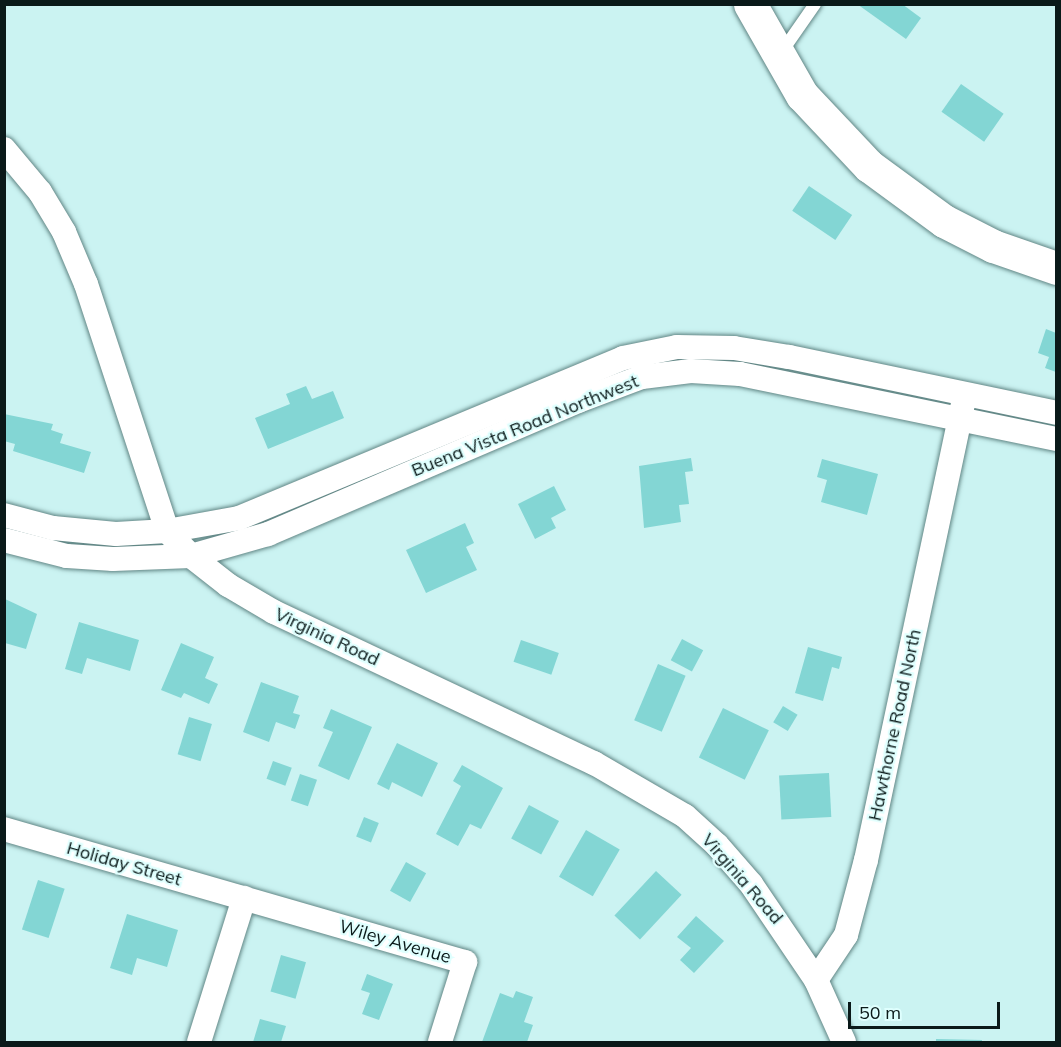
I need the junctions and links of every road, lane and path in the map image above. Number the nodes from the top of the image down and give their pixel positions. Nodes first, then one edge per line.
1 (750, 4) edge
2 (815, 4) edge
3 (778, 56) junction
4 (4, 149) edge
5 (1056, 268) edge
6 (965, 393) junction
7 (1056, 413) edge
8 (960, 418) junction
9 (1056, 439) edge
10 (4, 514) edge
11 (167, 531) junction
12 (4, 540) edge
13 (192, 556) junction
14 (4, 829) edge
15 (244, 898) junction
16 (816, 980) junction
17 (199, 1042) edge
18 (440, 1042) edge
19 (844, 1042) edge

1 - 3 street
2 - 3 lane
3 - 5 street
4 - 11 street, Virginia Road
6 - 7 street, Buena Vista Road Northwest
6 - 8 street, Hawthorne Road North
6 - 11 street, Buena Vista Road Northwest
8 - 9 street, Buena Vista Road Northwest
8 - 13 street, Buena Vista Road Northwest
8 - 16 street, Hawthorne Road North
10 - 11 street, Buena Vista Road Northwest
11 - 13 street, Virginia Road
12 - 13 street, Buena Vista Road Northwest
13 - 16 street, Virginia Road
14 - 15 street, Holiday Street
15 - 17 street
15 - 18 street, Wiley Avenue
16 - 19 street

